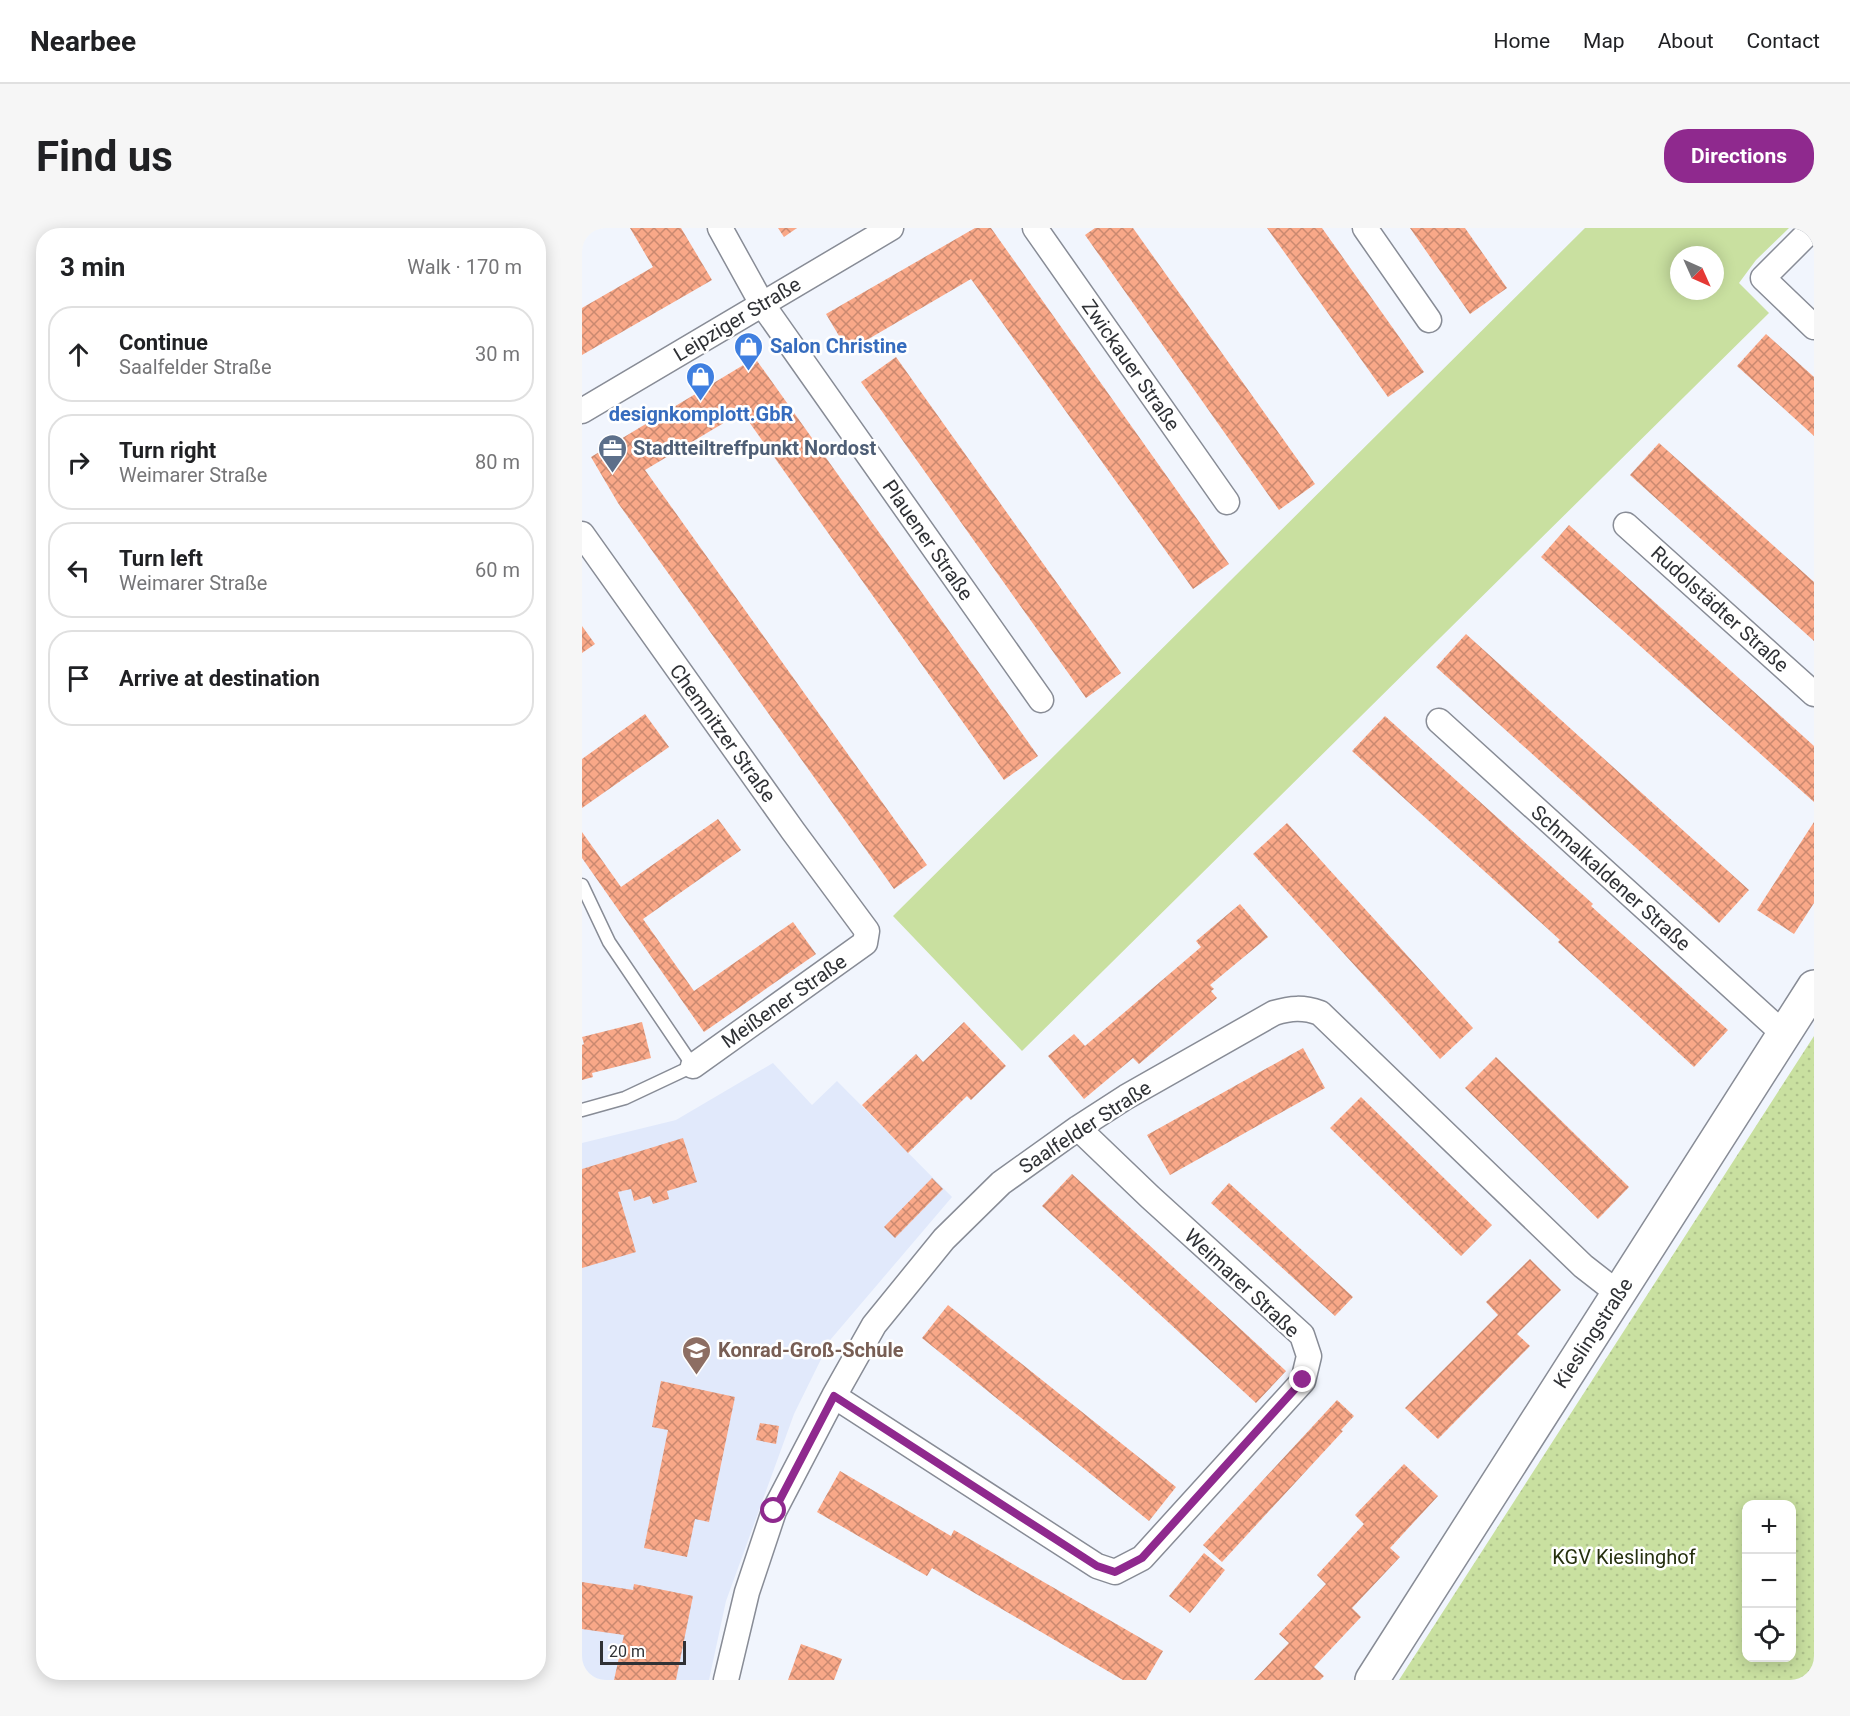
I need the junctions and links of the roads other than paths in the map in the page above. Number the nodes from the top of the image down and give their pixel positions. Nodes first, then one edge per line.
1 (720, 228) edge
2 (891, 228) edge
3 (1035, 228) edge
4 (1365, 228) edge
5 (1813, 228) edge
6 (762, 304) junction
7 (1429, 321) dead end
8 (1814, 327) edge
9 (582, 411) edge
10 (1227, 502) dead end
11 (1626, 525) dead end
12 (582, 534) edge
13 (1814, 694) edge
14 (1041, 700) dead end
15 (1439, 721) dead end
16 (582, 885) edge
17 (867, 931) joint
18 (1814, 987) edge
19 (1784, 1034) junction
20 (693, 1066) junction
21 (582, 1110) edge
22 (1078, 1128) junction
23 (1619, 1294) junction
24 (834, 1396) junction
25 (726, 1680) edge
26 (1372, 1680) edge

1 - 6 street, Plauener Straße
2 - 6 street, Leipziger Straße
3 - 10 street, Zwickauer Straße
4 - 7 street
5 - 8 street
6 - 9 street, Leipziger Straße
6 - 14 street, Plauener Straße
11 - 13 street, Rudolstädter Straße
12 - 17 street, Chemnitzer Straße
15 - 19 street, Schmalkaldener Straße
16 - 20 lane
17 - 20 street, Meißener Straße
18 - 19 street, Kieslingstraße
19 - 23 street, Kieslingstraße
20 - 21 lane, Meißener Straße
22 - 23 street, Saalfelder Straße
22 - 24 street, Saalfelder Straße
22 - 24 street, Weimarer Straße
23 - 26 street, Kieslingstraße
24 - 25 street, Saalfelder Straße

